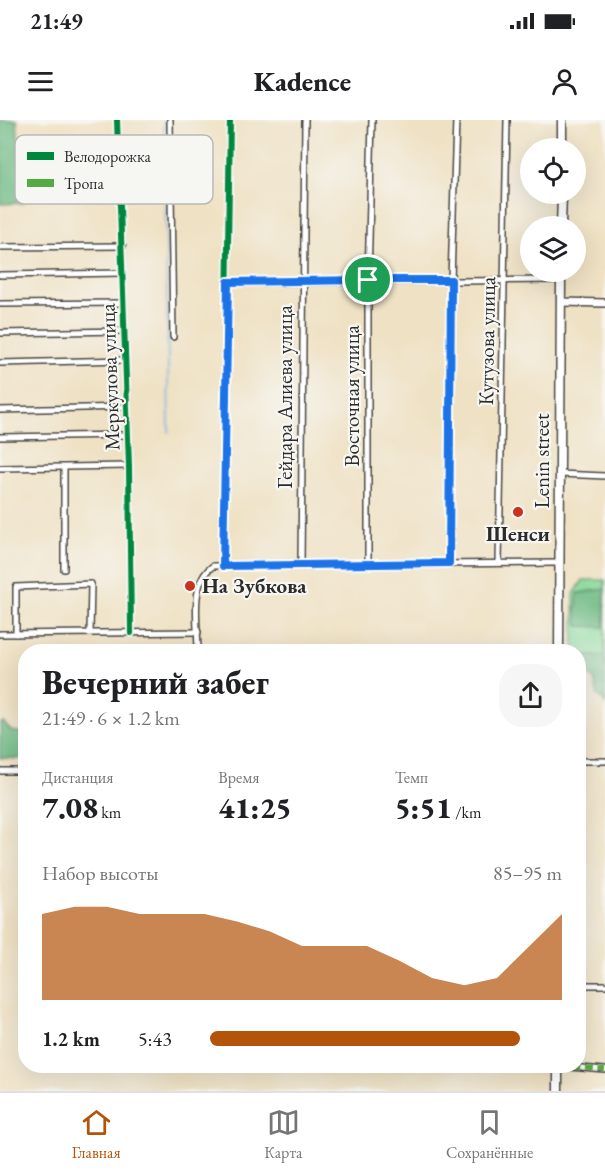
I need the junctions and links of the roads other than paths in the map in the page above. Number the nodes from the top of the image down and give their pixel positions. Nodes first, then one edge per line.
1 (117, 120) edge
2 (170, 120) edge
3 (230, 120) edge
4 (305, 120) edge
5 (372, 120) edge
6 (456, 120) edge
7 (507, 120) edge
8 (562, 120) edge
9 (118, 135) edge
10 (170, 135) edge
11 (562, 138) edge
12 (121, 204) edge
13 (171, 204) edge
14 (123, 246) junction
15 (0, 247) edge
16 (123, 273) junction
17 (0, 275) edge
18 (520, 279) edge
19 (302, 280) junction
20 (368, 280) junction
21 (451, 280) junction
22 (504, 280) junction
23 (228, 282) junction
24 (561, 282) edge
25 (561, 302) junction
26 (124, 303) junction
27 (605, 303) edge
28 (0, 304) edge
29 (125, 331) junction
30 (0, 333) edge
31 (173, 337) dead end
32 (126, 360) junction
33 (0, 363) edge
34 (127, 408) junction
35 (0, 410) edge
36 (128, 435) junction
37 (0, 437) edge
38 (129, 466) junction
39 (0, 468) edge
40 (64, 468) junction
41 (559, 474) junction
42 (605, 476) edge
43 (559, 562) junction
44 (449, 563) junction
45 (499, 563) junction
46 (368, 565) junction
47 (223, 566) junction
48 (300, 566) junction
49 (64, 569) dead end
50 (198, 632) junction
51 (0, 633) edge
52 (90, 633) junction
53 (131, 633) junction
54 (16, 634) junction
55 (198, 644) edge
56 (559, 644) edge
57 (586, 761) edge
58 (605, 761) edge
59 (0, 771) edge
60 (18, 771) edge
61 (586, 985) edge
62 (605, 985) edge
63 (586, 1068) edge
64 (605, 1070) edge
65 (558, 1073) edge
66 (558, 1091) edge

1 - 9 street, Меркулова улица
2 - 10 street
3 - 23 street
4 - 19 street, Гейдара Алиева улица
5 - 20 street, Восточная улица
6 - 21 street
7 - 22 street, Кутузова улица
8 - 11 main road
12 - 14 street, Меркулова улица
13 - 31 street
14 - 15 street
14 - 16 street, Меркулова улица
16 - 17 street
16 - 26 street, Меркулова улица
18 - 22 street
19 - 20 street
19 - 23 street
19 - 48 street, Гейдара Алиева улица
20 - 21 street
20 - 46 street, Восточная улица
21 - 22 street
21 - 44 street
22 - 45 street, Кутузова улица
23 - 47 street
24 - 25 main road, Lenin street
25 - 27 street
25 - 41 main road, Lenin street
26 - 28 street
26 - 29 street, Меркулова улица
29 - 30 street
29 - 32 street, Меркулова улица
32 - 33 street
32 - 34 street, Меркулова улица
34 - 35 street
34 - 36 street, Меркулова улица
36 - 37 street
36 - 38 street, Меркулова улица
38 - 40 street
38 - 53 street, Меркулова улица
39 - 40 street
40 - 49 street
41 - 42 street
41 - 43 main road, Lenin street
43 - 45 street
43 - 56 main road, Lenin street
44 - 45 street
44 - 46 street
46 - 48 street
47 - 48 street
47 - 50 street
50 - 53 street
50 - 55 street
51 - 54 street
52 - 53 street
52 - 54 street
52 - 54 street
57 - 58 street
59 - 60 street
61 - 62 street
63 - 64 street
65 - 66 main road

